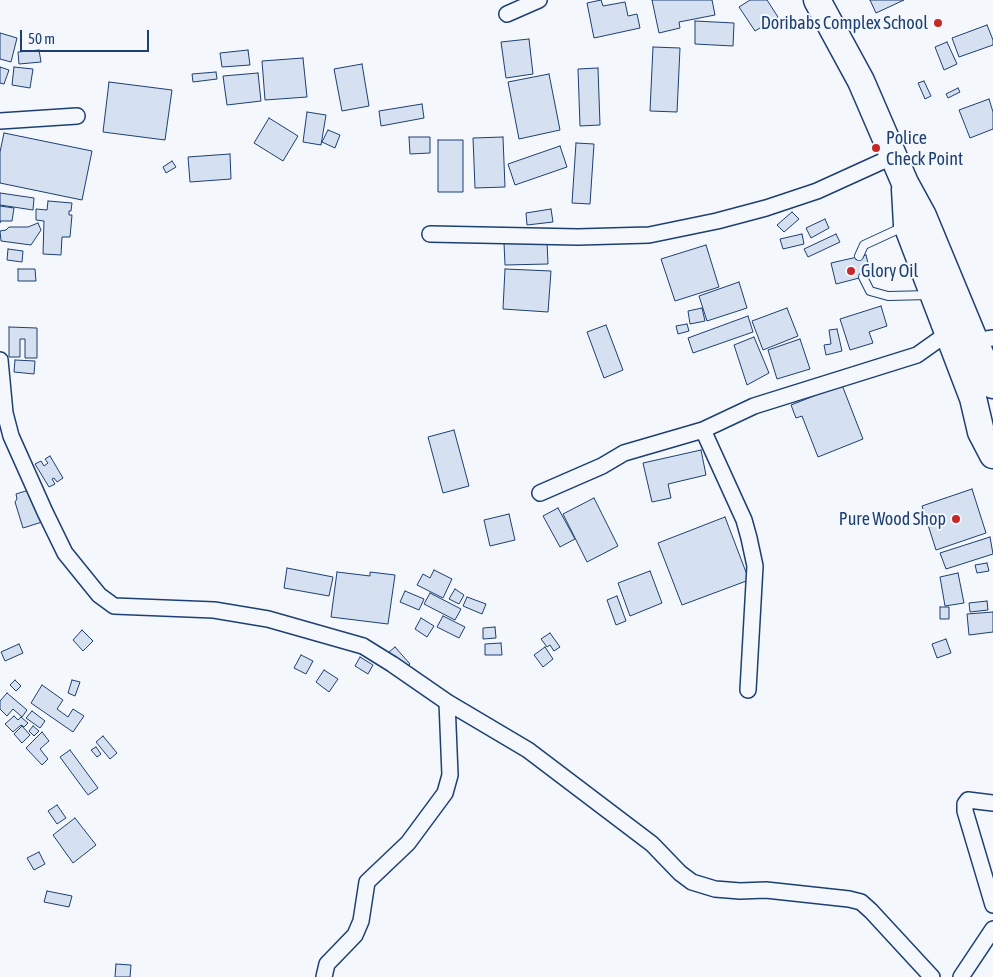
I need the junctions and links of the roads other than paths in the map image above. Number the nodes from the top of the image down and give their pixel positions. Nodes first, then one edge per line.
1 (539, 0) edge
2 (817, 0) edge
3 (507, 14) dead end
4 (77, 116) dead end
5 (0, 121) edge
6 (894, 156) junction
7 (905, 183) junction
8 (907, 225) junction
9 (430, 234) dead end
10 (859, 256) dead end
11 (863, 277) dead end
12 (935, 295) junction
13 (948, 333) junction
14 (984, 340) edge
15 (0, 360) edge
16 (993, 384) edge
17 (703, 430) junction
18 (993, 455) edge
19 (540, 492) dead end
20 (748, 690) dead end
21 (447, 702) junction
22 (993, 803) edge
23 (993, 905) edge
24 (993, 929) edge
25 (324, 977) edge
26 (932, 977) edge
27 (961, 977) edge

1 - 3 street
2 - 6 highway
4 - 5 street
6 - 7 highway
6 - 9 street
7 - 8 highway
7 - 14 highway
8 - 10 lane
8 - 12 highway
11 - 12 lane
12 - 13 highway
13 - 17 street
13 - 18 highway
14 - 16 highway
15 - 21 street
17 - 19 street
17 - 20 street
21 - 25 street
21 - 26 street
22 - 23 street
24 - 27 street

